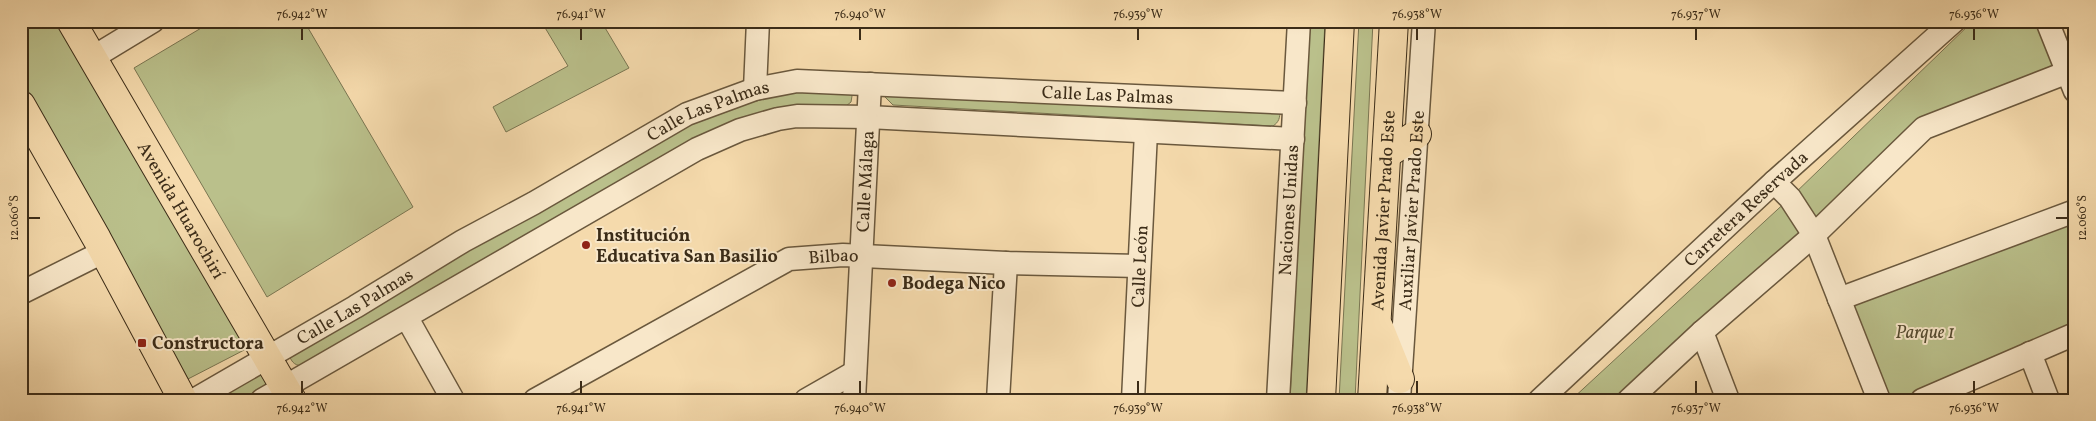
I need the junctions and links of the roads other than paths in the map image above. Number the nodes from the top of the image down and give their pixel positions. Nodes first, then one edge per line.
1 (71, 21) edge
2 (153, 21) edge
3 (758, 21) edge
4 (1299, 21) edge
5 (1340, 21) edge
6 (1394, 21) edge
7 (1424, 21) edge
8 (1954, 21) edge
9 (2047, 21) edge
10 (92, 58) junction
11 (2071, 82) edge
12 (870, 84) junction
13 (755, 88) junction
14 (1295, 103) junction
15 (21, 105) edge
16 (868, 117) junction
17 (1146, 132) junction
18 (1418, 134) junction
19 (1293, 139) junction
20 (1386, 154) junction
21 (1774, 182) junction
22 (2075, 211) edge
23 (1814, 235) junction
24 (103, 252) junction
25 (861, 256) junction
26 (1006, 263) junction
27 (1139, 266) junction
28 (21, 293) edge
29 (1839, 299) junction
30 (407, 318) junction
31 (1377, 322) junction
32 (1702, 332) junction
33 (2075, 334) edge
34 (2030, 353) junction
35 (267, 358) junction
36 (855, 372) junction
37 (1400, 389) edge
38 (1636, 394) edge
39 (280, 396) edge
40 (183, 400) edge
41 (194, 400) edge
42 (454, 400) edge
43 (535, 400) edge
44 (806, 400) edge
45 (854, 400) edge
46 (998, 400) edge
47 (1133, 400) edge
48 (1278, 400) edge
49 (1321, 400) edge
50 (1372, 400) edge
51 (1540, 400) edge
52 (1728, 400) edge
53 (1879, 400) edge
54 (1922, 400) edge
55 (2048, 400) edge

1 - 10 main road, Avenida Huarochirí
2 - 10 street
3 - 13 street
4 - 14 street, Naciones Unidas
5 - 49 main road
6 - 20 main road, Avenida Javier Prado Este
7 - 18 street, Auxiliar Javier Prado Este
8 - 21 street, Carretera Reservada
9 - 11 street
10 - 35 main road, Avenida Huarochirí
11 - 23 street
12 - 13 street, Calle Las Palmas
12 - 14 street, Calle Las Palmas
12 - 16 street, Calle Málaga
13 - 35 street, Calle Las Palmas
14 - 19 street, Naciones Unidas
15 - 24 main road
16 - 17 street, Calle Las Palmas
16 - 25 street, Calle Málaga
16 - 30 street, Calle Las Palmas
17 - 19 street, Calle Las Palmas
17 - 27 street, Calle León
18 - 20 main road
18 - 37 street, Auxiliar Javier Prado Este
19 - 48 street, Naciones Unidas
20 - 31 main road, Avenida Javier Prado Este
21 - 23 street
21 - 51 street, Carretera Reservada
22 - 29 street
23 - 29 street
23 - 32 street
24 - 28 street
24 - 40 main road
25 - 26 street, Bilbao
25 - 36 street, Calle Málaga
25 - 43 street, Bilbao
26 - 27 street, Bilbao
26 - 46 street
27 - 47 street, Calle León
29 - 53 street
30 - 39 street, Calle Las Palmas
30 - 42 street
31 - 37 main road
31 - 50 main road, Avenida Javier Prado Este
32 - 38 street
32 - 52 street
33 - 34 street
34 - 54 street
34 - 55 street
35 - 39 main road, Avenida Huarochirí
35 - 41 street, Calle Las Palmas
36 - 44 street
36 - 45 street, Calle Málaga

